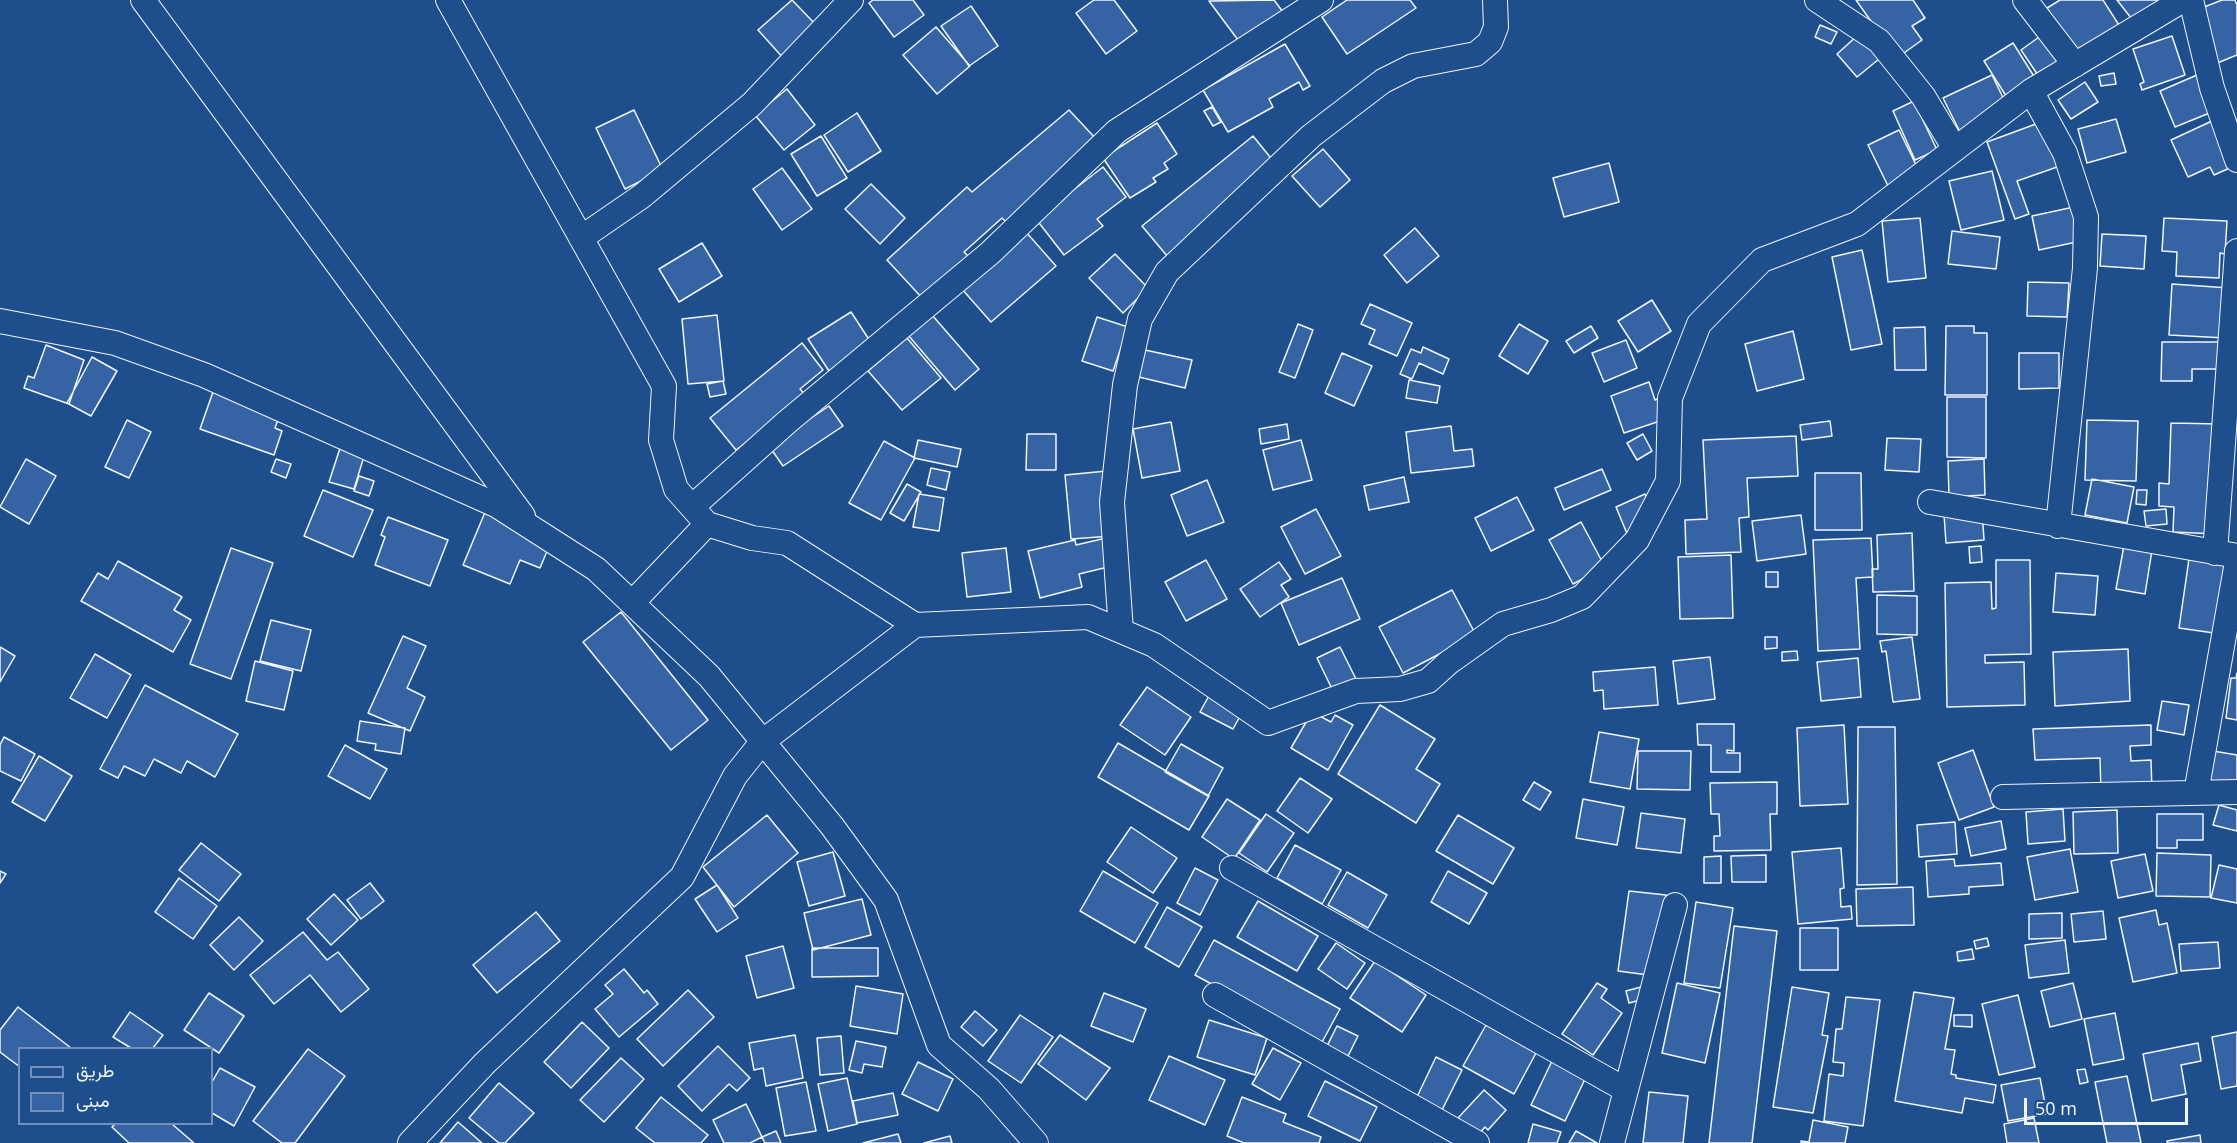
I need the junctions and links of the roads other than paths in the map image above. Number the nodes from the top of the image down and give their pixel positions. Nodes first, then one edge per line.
1 (143, 0) edge
2 (448, 0) edge
3 (851, 0) edge
4 (1321, 0) edge
5 (1495, 0) edge
6 (1817, 0) edge
7 (2025, 0) edge
8 (2183, 0) edge
9 (2191, 0) edge
10 (2075, 65) junction
11 (2031, 91) junction
12 (1955, 149) junction
13 (2237, 160) edge
14 (581, 238) junction
15 (2237, 252) edge
16 (2234, 316) edge
17 (0, 321) edge
18 (1930, 502) dead end
19 (699, 516) junction
20 (2058, 526) junction
21 (531, 527) junction
22 (2226, 554) edge
23 (2237, 562) edge
24 (632, 603) junction
25 (915, 625) junction
26 (1121, 631) junction
27 (762, 742) junction
28 (2237, 792) edge
29 (2196, 793) junction
30 (2003, 796) dead end
31 (1232, 868) dead end
32 (1676, 905) dead end
33 (1215, 995) dead end
34 (1626, 1090) junction
35 (410, 1143) edge
36 (1036, 1143) edge
37 (1477, 1143) edge
38 (1612, 1143) edge

1 - 21 street
2 - 14 street
3 - 14 street
4 - 19 street
5 - 26 street
6 - 12 street
7 - 10 street
8 - 10 street
9 - 13 street
10 - 11 street
11 - 12 street
11 - 20 street
12 - 26 street
14 - 19 street
15 - 16 street
16 - 22 street
17 - 21 street
18 - 20 street
19 - 24 street
19 - 25 street
20 - 22 street
21 - 24 street
23 - 29 street
24 - 27 street
25 - 26 street
25 - 27 street
27 - 35 street
27 - 36 street
28 - 29 street
29 - 30 street
31 - 34 street
32 - 34 street
33 - 37 street
34 - 38 street

